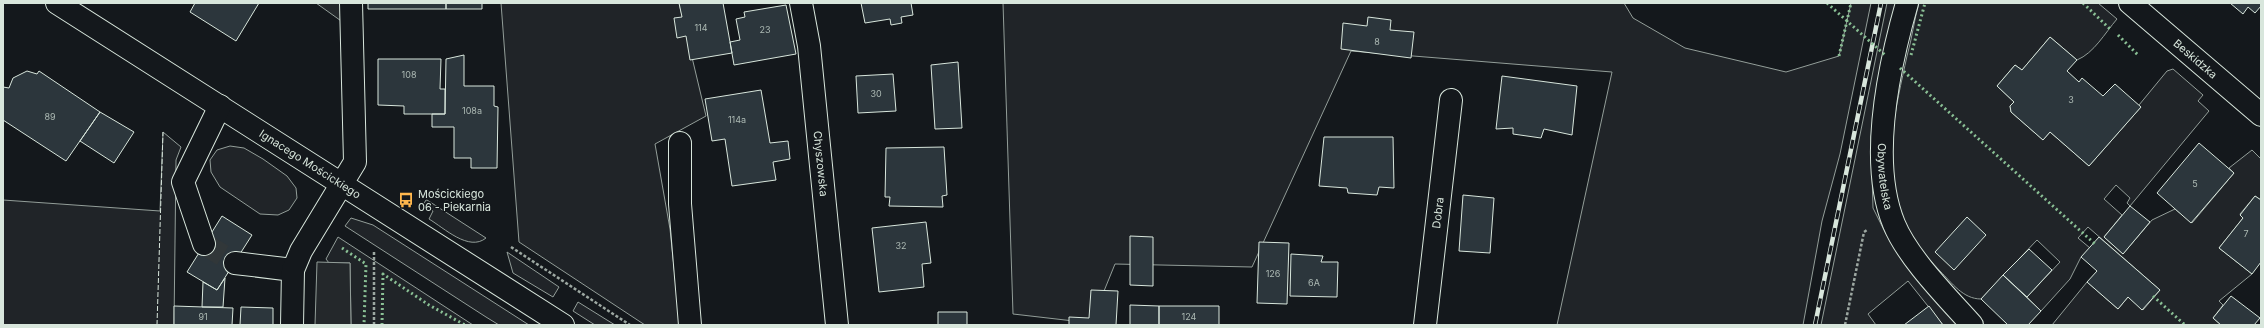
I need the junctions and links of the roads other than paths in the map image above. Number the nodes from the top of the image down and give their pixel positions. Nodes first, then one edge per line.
1 (57, 3) edge
2 (351, 3) edge
3 (801, 3) edge
4 (1907, 3) edge
5 (2130, 3) edge
6 (1450, 100) dead end
7 (220, 106) junction
8 (2261, 115) edge
9 (680, 143) dead end
10 (342, 184) junction
11 (204, 244) tunnel mouth
12 (235, 263) tunnel mouth
13 (293, 270) junction
14 (292, 325) edge
15 (563, 325) edge
16 (690, 325) edge
17 (837, 325) edge
18 (1425, 325) edge
19 (1972, 325) edge

1 - 7 street, Ignacego Mościckiego
2 - 10 street
3 - 17 street, Chyszowska
4 - 19 street, Obywatelska
5 - 8 street, Beskidzka
6 - 18 street, Dobra
7 - 10 street, Ignacego Mościckiego
7 - 11 street
9 - 16 street
10 - 13 street
10 - 15 street, Ignacego Mościckiego
12 - 13 street
13 - 14 street

